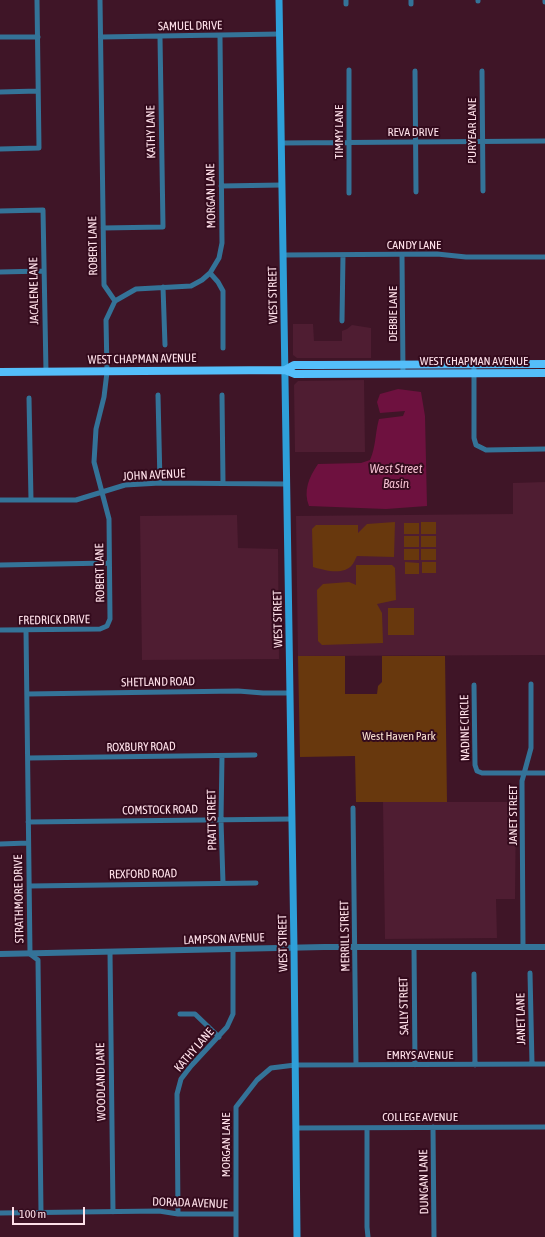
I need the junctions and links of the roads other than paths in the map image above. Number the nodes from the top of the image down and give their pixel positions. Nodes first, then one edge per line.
1 (37, 0) edge
2 (100, 0) edge
3 (279, 0) edge
4 (280, 34) junction
5 (220, 36) junction
6 (0, 37) edge
7 (38, 37) junction
8 (101, 37) junction
9 (160, 37) junction
10 (349, 70) dead end
11 (415, 71) dead end
12 (482, 71) dead end
13 (38, 91) junction
14 (0, 92) edge
15 (482, 141) junction
16 (545, 141) edge
17 (349, 142) junction
18 (416, 142) junction
19 (281, 143) junction
20 (0, 149) edge
21 (282, 185) junction
22 (221, 186) junction
23 (483, 191) dead end
24 (416, 192) dead end
25 (350, 193) dead end
26 (0, 210) edge
27 (103, 228) junction
28 (283, 255) junction
29 (342, 255) junction
30 (402, 255) junction
31 (545, 257) edge
32 (44, 271) junction
33 (0, 272) edge
34 (210, 273) junction
35 (163, 287) junction
36 (115, 301) junction
37 (342, 321) dead end
38 (165, 345) dead end
39 (223, 348) dead end
40 (474, 364) junction
41 (545, 364) edge
42 (403, 365) junction
43 (285, 370) junction
44 (0, 372) edge
45 (46, 372) junction
46 (107, 372) junction
47 (474, 373) junction
48 (545, 373) edge
49 (403, 374) junction
50 (158, 395) dead end
51 (222, 395) dead end
52 (29, 398) dead end
53 (545, 449) edge
54 (160, 483) junction
55 (223, 483) junction
56 (287, 484) junction
57 (102, 493) junction
58 (0, 500) edge
59 (31, 500) junction
60 (109, 563) junction
61 (0, 565) edge
62 (107, 626) joint
63 (0, 630) edge
64 (26, 630) junction
65 (531, 684) dead end
66 (474, 685) dead end
67 (290, 693) junction
68 (27, 694) junction
69 (255, 755) dead end
70 (222, 756) junction
71 (28, 758) junction
72 (524, 773) junction
73 (545, 773) edge
74 (353, 808) dead end
75 (292, 819) junction
76 (221, 820) junction
77 (28, 822) junction
78 (28, 843) junction
79 (0, 844) edge
80 (224, 883) junction
81 (256, 883) dead end
82 (30, 886) junction
83 (355, 947) junction
84 (414, 947) junction
85 (523, 947) junction
86 (545, 947) edge
87 (294, 948) junction
88 (233, 950) junction
89 (110, 952) junction
90 (0, 954) edge
91 (30, 954) junction
92 (530, 973) dead end
93 (474, 974) dead end
94 (180, 1014) dead end
95 (219, 1038) junction
96 (532, 1064) junction
97 (545, 1064) edge
98 (295, 1065) junction
99 (356, 1065) junction
100 (415, 1065) junction
101 (474, 1065) junction
102 (545, 1127) edge
103 (296, 1128) junction
104 (367, 1128) junction
105 (433, 1128) junction
106 (113, 1212) junction
107 (41, 1213) junction
108 (0, 1214) edge
109 (178, 1214) junction
110 (236, 1214) junction
111 (236, 1237) edge
112 (297, 1237) edge
113 (368, 1237) edge
114 (434, 1237) edge

1 - 7 street
2 - 8 street, ROBERT LANE
3 - 4 main road, WEST STREET
4 - 5 street, SAMUEL DRIVE
4 - 19 main road, WEST STREET
5 - 9 street, SAMUEL DRIVE
5 - 22 street, MORGAN LANE
6 - 7 street
7 - 13 street
8 - 9 street, SAMUEL DRIVE
8 - 27 street, ROBERT LANE
9 - 27 street, KATHY LANE
10 - 17 street, TIMMY LANE
11 - 18 street
12 - 15 street, PURYEAR LANE
13 - 14 street
13 - 20 street
15 - 16 street, REVA DRIVE
15 - 18 street, REVA DRIVE
15 - 23 street, PURYEAR LANE
17 - 18 street, REVA DRIVE
17 - 19 street, REVA DRIVE
17 - 25 street, TIMMY LANE
18 - 24 street
19 - 21 main road, WEST STREET
21 - 22 street
21 - 28 main road, WEST STREET
22 - 34 street, MORGAN LANE
26 - 32 street, JACALENE LANE
27 - 36 street, ROBERT LANE
28 - 29 street, CANDY LANE
28 - 43 main road, WEST STREET
29 - 30 street, CANDY LANE
29 - 37 street
30 - 31 street, CANDY LANE
30 - 42 street, DEBBIE LANE
32 - 33 street
32 - 45 street, JACALENE LANE
34 - 35 street
34 - 39 street
35 - 36 street
35 - 38 street
36 - 46 street, ROBERT LANE
40 - 41 main road, WEST CHAPMAN AVENUE
40 - 42 main road, WEST CHAPMAN AVENUE
40 - 47 street
42 - 43 main road, WEST CHAPMAN AVENUE
42 - 49 street, DEBBIE LANE
43 - 46 main road, WEST CHAPMAN AVENUE
43 - 49 main road, WEST CHAPMAN AVENUE
43 - 56 main road, WEST STREET
44 - 45 main road, WEST CHAPMAN AVENUE
45 - 46 main road, WEST CHAPMAN AVENUE
46 - 57 street, ROBERT LANE
47 - 48 main road, WEST CHAPMAN AVENUE
47 - 49 main road, WEST CHAPMAN AVENUE
47 - 53 street
50 - 54 street
51 - 55 street
52 - 59 street
54 - 55 street, JOHN AVENUE
54 - 57 street, JOHN AVENUE
55 - 56 street, JOHN AVENUE
56 - 67 main road, WEST STREET
57 - 59 street, JOHN AVENUE
57 - 60 street, ROBERT LANE
58 - 59 street, JOHN AVENUE
60 - 61 street
60 - 62 street, ROBERT LANE
62 - 64 street, FREDRICK DRIVE
63 - 64 street, FREDRICK DRIVE
64 - 68 street, STRATHMORE DRIVE
65 - 72 street, JANET STREET
66 - 72 street, NADINE CIRCLE
67 - 68 street, SHETLAND ROAD
67 - 75 main road, WEST STREET
68 - 71 street, STRATHMORE DRIVE
69 - 70 street, ROXBURY ROAD
70 - 71 street, ROXBURY ROAD
70 - 76 street, PRATT STREET
71 - 77 street, STRATHMORE DRIVE
72 - 73 street
72 - 85 street, JANET STREET
74 - 83 street, MERRILL STREET
75 - 76 street, COMSTOCK ROAD
75 - 87 main road, WEST STREET
76 - 77 street, COMSTOCK ROAD
76 - 80 street, PRATT STREET
77 - 78 street, STRATHMORE DRIVE
78 - 79 street
78 - 82 street, STRATHMORE DRIVE
80 - 81 street, REXFORD ROAD
80 - 82 street, REXFORD ROAD
82 - 91 street, STRATHMORE DRIVE
83 - 84 street, LAMPSON AVENUE
83 - 87 street, LAMPSON AVENUE
83 - 99 street, MERRILL STREET
84 - 85 street, LAMPSON AVENUE
84 - 100 street, SALLY STREET
85 - 86 street, LAMPSON AVENUE
87 - 88 street, LAMPSON AVENUE
87 - 98 main road, WEST STREET
88 - 89 street, LAMPSON AVENUE
88 - 95 street, KATHY LANE
89 - 91 street, LAMPSON AVENUE
89 - 106 street, WOODLAND LANE
90 - 91 street, LAMPSON AVENUE
91 - 107 street, STRATHMORE DRIVE
92 - 96 street, JANET LANE
93 - 101 street
94 - 95 street
95 - 109 street, KATHY LANE
96 - 97 street, EMRYS AVENUE
96 - 101 street, EMRYS AVENUE
98 - 99 street, EMRYS AVENUE
98 - 103 main road, WEST STREET
98 - 110 street, MORGAN LANE
99 - 100 street, EMRYS AVENUE
100 - 101 street, EMRYS AVENUE
102 - 105 street, COLLEGE AVENUE
103 - 104 street, COLLEGE AVENUE
103 - 112 main road, WEST STREET
104 - 105 street, COLLEGE AVENUE
104 - 113 street
105 - 114 street, DUNGAN LANE
106 - 107 street, DORADA AVENUE
106 - 109 street, DORADA AVENUE
107 - 108 street, DORADA AVENUE
109 - 110 street, DORADA AVENUE
110 - 111 street, MORGAN LANE

